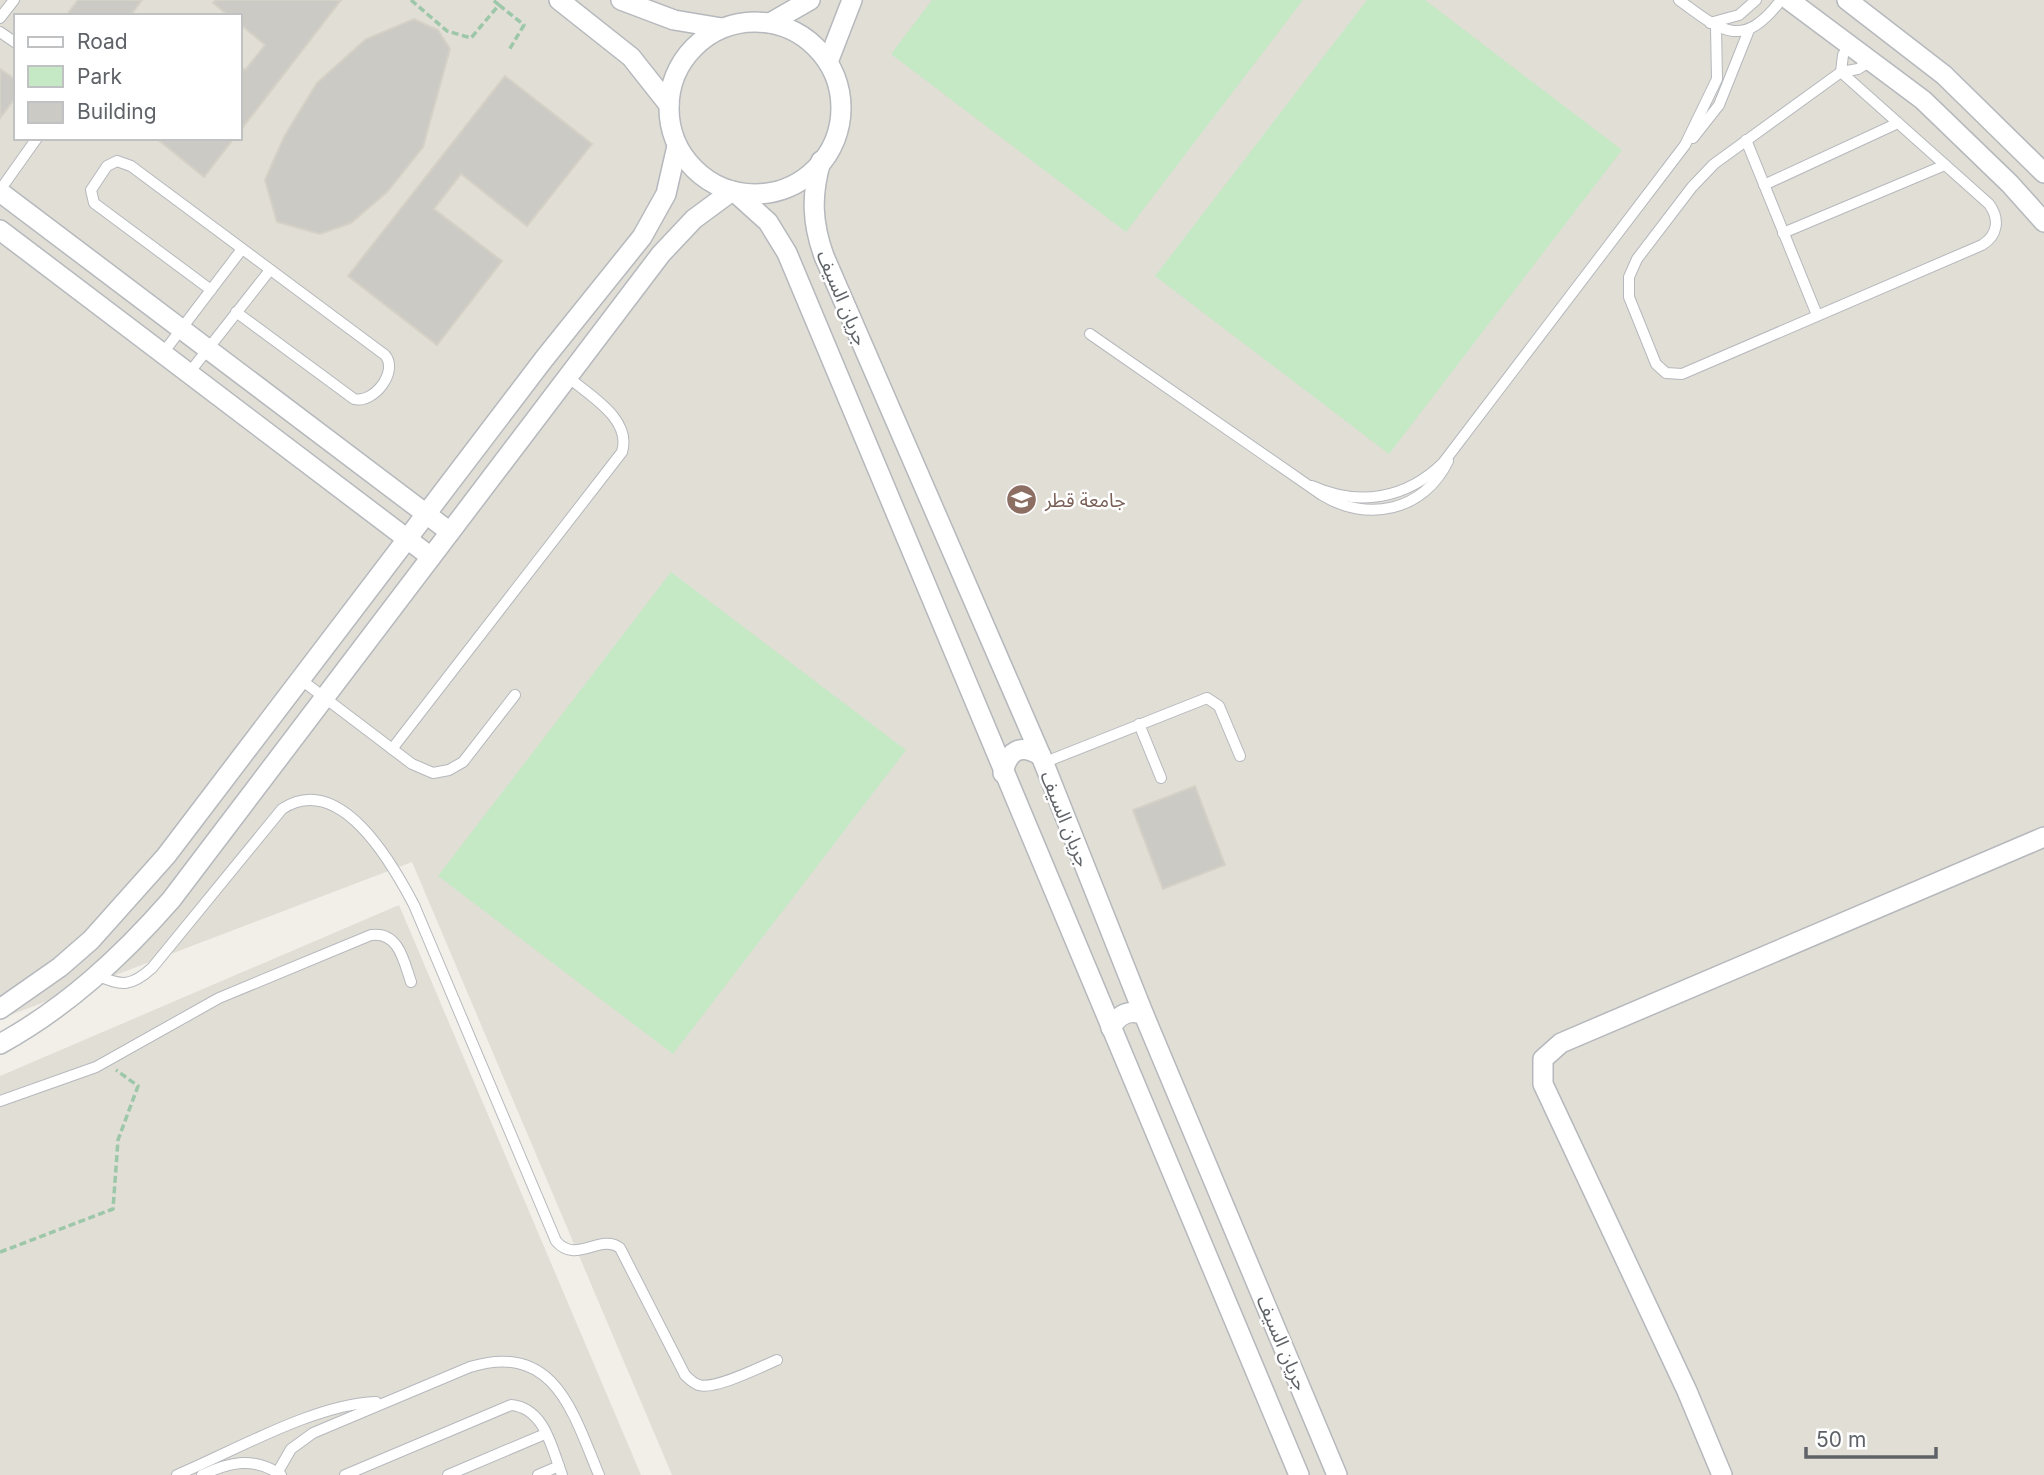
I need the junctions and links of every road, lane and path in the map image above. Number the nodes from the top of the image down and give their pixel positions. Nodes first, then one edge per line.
1 (14, 0) edge
2 (411, 0) edge
3 (493, 0) edge
4 (559, 0) edge
5 (621, 0) edge
6 (810, 0) edge
7 (852, 0) edge
8 (1679, 0) edge
9 (1756, 0) edge
10 (1781, 0) edge
11 (1788, 0) edge
12 (1847, 0) edge
13 (499, 5) junction
14 (0, 18) edge
15 (770, 23) junction
16 (1713, 25) junction
17 (722, 28) junction
18 (1749, 30) junction
19 (1850, 44) junction
20 (509, 50) dead end
21 (1872, 60) junction
22 (828, 62) junction
23 (1841, 72) junction
24 (669, 105) junction
25 (1898, 123) junction
26 (36, 140) edge
27 (1746, 140) junction
28 (1685, 145) junction
29 (677, 146) junction
30 (821, 161) junction
31 (1945, 165) junction
32 (2044, 173) edge
33 (1764, 185) junction
34 (0, 191) edge
35 (734, 192) junction
36 (2044, 222) edge
37 (0, 230) edge
38 (1783, 233) junction
39 (242, 249) junction
40 (270, 270) junction
41 (211, 290) junction
42 (236, 312) junction
43 (1817, 315) junction
44 (181, 329) junction
45 (1090, 334) dead end
46 (208, 349) junction
47 (163, 354) junction
48 (544, 359) junction
49 (189, 373) junction
50 (568, 377) junction
51 (426, 514) junction
52 (450, 532) junction
53 (408, 539) junction
54 (431, 557) junction
55 (300, 679) junction
56 (514, 695) dead end
57 (324, 698) junction
58 (1139, 724) junction
59 (392, 749) junction
60 (1240, 757) dead end
61 (1042, 759) junction
62 (1003, 773) junction
63 (1161, 778) dead end
64 (2044, 836) edge
65 (60, 967) junction
66 (97, 975) junction
67 (411, 982) dead end
68 (81, 990) junction
69 (0, 1009) edge
70 (1144, 1015) junction
71 (1111, 1028) junction
72 (0, 1044) edge
73 (106, 1062) junction
74 (0, 1101) edge
75 (0, 1252) edge
76 (777, 1360) dead end
77 (384, 1402) junction
78 (545, 1434) junction
79 (561, 1471) edge
80 (278, 1474) edge
81 (177, 1475) edge
82 (202, 1475) edge
83 (345, 1475) edge
84 (448, 1475) edge
85 (538, 1475) edge
86 (599, 1475) edge
87 (1299, 1475) edge
88 (1337, 1475) edge
89 (1722, 1475) edge

1 - 14 lane
2 - 13 path
3 - 13 path
4 - 24 street
5 - 17 street
6 - 15 street
7 - 22 street
8 - 16 lane
9 - 16 lane
10 - 18 lane
11 - 19 street
12 - 32 street
13 - 20 path
15 - 17 street
15 - 22 street
16 - 18 lane
16 - 28 lane
17 - 24 street
18 - 28 lane
19 - 21 street
19 - 23 lane
21 - 23 lane
21 - 36 street
22 - 30 street
23 - 25 lane
23 - 27 lane
24 - 29 street
25 - 31 lane
25 - 33 lane
26 - 34 lane
27 - 33 lane
27 - 43 lane
28 - 45 lane
29 - 35 street
29 - 48 street
30 - 35 street
30 - 61 street, جريان السيف
31 - 38 lane
31 - 43 lane
33 - 38 lane
34 - 44 street
35 - 50 street
35 - 62 street, جريان السيف
37 - 47 street
38 - 43 lane
39 - 40 lane
39 - 41 lane
39 - 41 lane
40 - 42 lane
40 - 42 lane
41 - 44 lane
42 - 46 lane
44 - 46 street
44 - 47 lane
46 - 49 lane
46 - 51 street
47 - 49 street
48 - 50 street
48 - 51 street
49 - 53 street
50 - 52 street
50 - 59 lane
51 - 52 street
51 - 53 street
52 - 54 street
53 - 54 street
53 - 55 street
54 - 57 street
55 - 57 lane
55 - 65 street
56 - 59 lane
57 - 59 lane
57 - 66 street
58 - 60 lane
58 - 61 lane
58 - 63 lane
61 - 62 street
61 - 70 street, جريان السيف
62 - 71 street, جريان السيف
64 - 89 street
65 - 68 street
65 - 69 street
66 - 68 street
66 - 76 lane
67 - 73 lane
68 - 72 street
70 - 71 street
70 - 88 street, جريان السيف
71 - 87 street, جريان السيف
73 - 74 lane
73 - 75 path
77 - 80 lane
77 - 81 lane
77 - 86 lane
78 - 79 lane
78 - 83 lane
78 - 84 lane
79 - 85 lane
80 - 82 lane

